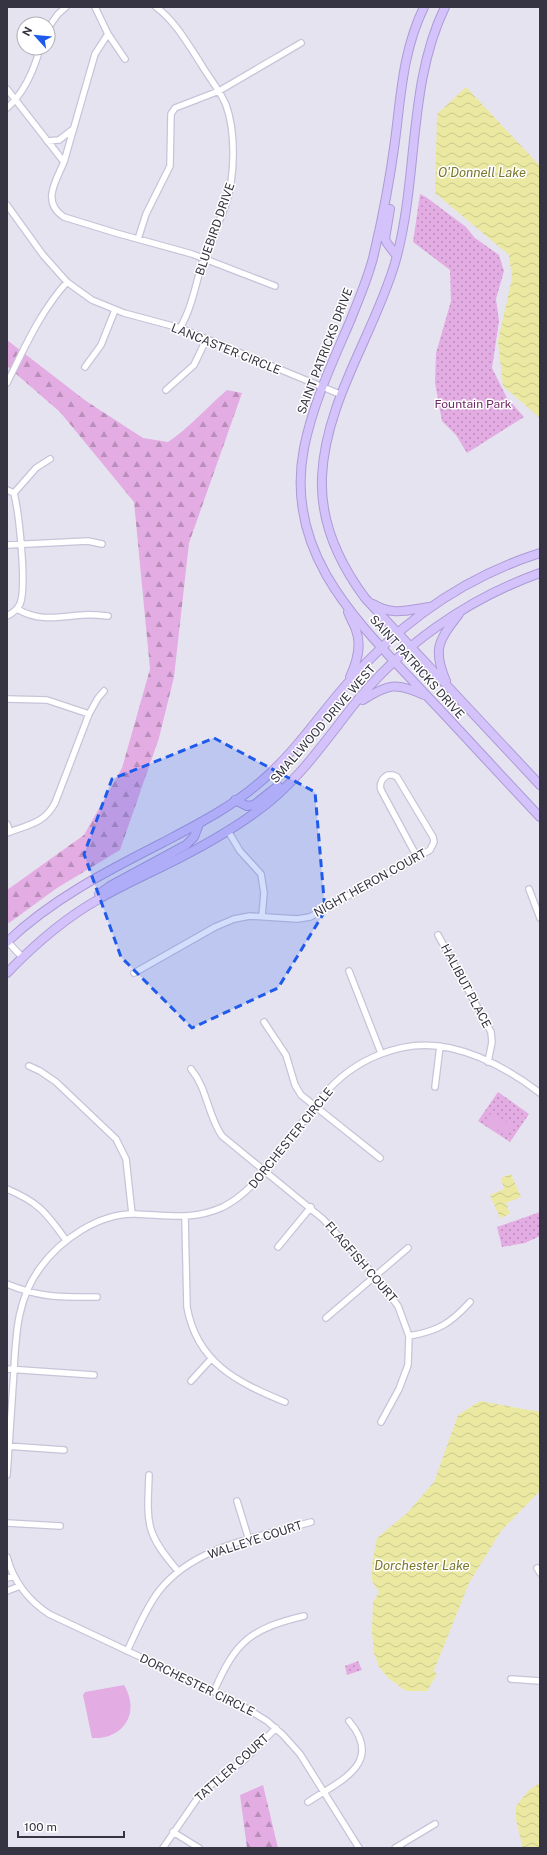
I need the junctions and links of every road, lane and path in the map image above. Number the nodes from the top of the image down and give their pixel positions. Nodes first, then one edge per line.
1 (66, 7) edge
2 (95, 7) edge
3 (156, 7) edge
4 (424, 7) edge
5 (445, 7) edge
6 (56, 17) edge
7 (108, 34) junction
8 (301, 43) dead end
9 (37, 56) edge
10 (125, 59) dead end
11 (7, 89) edge
12 (219, 91) junction
13 (15, 101) junction
14 (7, 108) edge
15 (72, 130) junction
16 (47, 141) junction
17 (64, 162) junction
18 (390, 180) junction
19 (7, 205) edge
20 (138, 239) junction
21 (396, 255) junction
22 (204, 258) junction
23 (67, 282) junction
24 (274, 286) dead end
25 (115, 310) junction
26 (180, 328) junction
27 (206, 340) junction
28 (85, 367) dead end
29 (7, 383) edge
30 (323, 387) junction
31 (166, 390) dead end
32 (342, 395) junction
33 (50, 459) dead end
34 (7, 490) edge
35 (14, 493) junction
36 (21, 544) junction
37 (102, 544) dead end
38 (7, 545) edge
39 (540, 552) edge
40 (540, 573) edge
41 (365, 598) junction
42 (432, 606) junction
43 (347, 607) junction
44 (17, 609) junction
45 (463, 610) junction
46 (7, 616) edge
47 (108, 616) dead end
48 (397, 632) junction
49 (381, 646) junction
50 (411, 648) junction
51 (396, 662) junction
52 (346, 685) junction
53 (448, 686) junction
54 (104, 691) dead end
55 (428, 697) junction
56 (7, 699) edge
57 (353, 706) junction
58 (89, 714) junction
59 (308, 761) junction
60 (540, 785) edge
61 (235, 800) junction
62 (540, 817) edge
63 (7, 824) edge
64 (199, 824) junction
65 (228, 831) junction
66 (8, 833) edge
67 (417, 857) junction
68 (529, 889) dead end
69 (72, 916) junction
70 (262, 916) junction
71 (540, 918) edge
72 (438, 935) dead end
73 (7, 941) edge
74 (22, 957) junction
75 (349, 971) dead end
76 (7, 973) edge
77 (134, 973) dead end
78 (264, 1022) dead end
79 (440, 1046) junction
80 (381, 1053) junction
81 (488, 1062) junction
82 (28, 1066) dead end
83 (191, 1069) dead end
84 (435, 1087) dead end
85 (540, 1093) edge
86 (315, 1107) junction
87 (380, 1158) dead end
88 (265, 1171) junction
89 (7, 1189) edge
90 (311, 1207) junction
91 (132, 1214) junction
92 (185, 1217) junction
93 (66, 1240) junction
94 (278, 1247) dead end
95 (408, 1248) dead end
96 (375, 1276) junction
97 (7, 1284) edge
98 (26, 1292) junction
99 (97, 1297) dead end
100 (470, 1302) dead end
101 (326, 1318) dead end
102 (409, 1336) junction
103 (211, 1360) junction
104 (7, 1369) edge
105 (14, 1370) junction
106 (94, 1375) dead end
107 (191, 1381) dead end
108 (285, 1402) dead end
109 (381, 1422) dead end
110 (8, 1446) edge
111 (64, 1450) dead end
112 (7, 1475) edge
113 (149, 1476) dead end
114 (237, 1501) dead end
115 (311, 1522) dead end
116 (7, 1523) edge
117 (60, 1526) dead end
118 (249, 1540) junction
119 (7, 1557) edge
120 (178, 1571) junction
121 (14, 1576) junction
122 (7, 1578) edge
123 (20, 1586) junction
124 (7, 1591) edge
125 (304, 1616) dead end
126 (128, 1651) junction
127 (511, 1679) dead end
128 (540, 1681) edge
129 (214, 1691) junction
130 (349, 1722) dead end
131 (276, 1728) junction
132 (324, 1791) junction
133 (308, 1802) dead end
134 (435, 1824) dead end
135 (174, 1832) junction
136 (163, 1848) edge
137 (199, 1848) edge
138 (359, 1848) edge
139 (395, 1848) edge

1 - 6 street
2 - 7 street
3 - 12 street, BLUEBIRD DRIVE
4 - 18 main road, SAINT PATRICKS DRIVE
5 - 21 main road, SAINT PATRICKS DRIVE
7 - 10 street
7 - 15 street
8 - 12 street
9 - 13 street
11 - 13 street
12 - 20 street
12 - 22 street, BLUEBIRD DRIVE
13 - 14 street
13 - 16 street
15 - 16 street
15 - 17 street
16 - 17 street
17 - 20 street
18 - 21 main road
18 - 30 main road, SAINT PATRICKS DRIVE
19 - 23 street, LANCASTER CIRCLE
20 - 22 street
21 - 32 main road, SAINT PATRICKS DRIVE
22 - 24 street
22 - 26 street, BLUEBIRD DRIVE
23 - 25 street, LANCASTER CIRCLE
23 - 29 street
25 - 26 street, LANCASTER CIRCLE
25 - 28 street
26 - 27 street, LANCASTER CIRCLE
27 - 30 street, LANCASTER CIRCLE
27 - 31 street
30 - 32 street, LANCASTER CIRCLE
30 - 43 main road, SAINT PATRICKS DRIVE
32 - 41 main road, SAINT PATRICKS DRIVE
33 - 35 street
34 - 35 street
35 - 36 street
36 - 37 street
36 - 38 street
36 - 44 street
39 - 42 main road, SMALLWOOD DRIVE WEST
40 - 45 main road, SMALLWOOD DRIVE WEST
41 - 42 main road
41 - 48 main road, SAINT PATRICKS DRIVE
42 - 48 main road, SMALLWOOD DRIVE WEST
43 - 49 main road, SAINT PATRICKS DRIVE
43 - 52 main road
44 - 46 street
44 - 47 street
45 - 50 main road, SMALLWOOD DRIVE WEST
45 - 53 main road
48 - 49 main road, SMALLWOOD DRIVE WEST
48 - 50 main road, SAINT PATRICKS DRIVE
49 - 51 main road, SAINT PATRICKS DRIVE
49 - 52 main road, SMALLWOOD DRIVE WEST
50 - 51 main road, SMALLWOOD DRIVE WEST
50 - 53 main road, SAINT PATRICKS DRIVE
51 - 55 main road, SAINT PATRICKS DRIVE
51 - 57 main road, SMALLWOOD DRIVE WEST
52 - 61 main road, SMALLWOOD DRIVE WEST
53 - 60 main road, SAINT PATRICKS DRIVE
54 - 58 street
55 - 57 main road
55 - 62 main road, SAINT PATRICKS DRIVE
56 - 58 street
57 - 59 main road, SMALLWOOD DRIVE WEST
58 - 66 street
59 - 61 main road
59 - 65 main road, SMALLWOOD DRIVE WEST
61 - 64 main road, SMALLWOOD DRIVE WEST
63 - 66 street
64 - 69 main road
64 - 73 main road, SMALLWOOD DRIVE WEST
65 - 69 main road, SMALLWOOD DRIVE WEST
65 - 70 street
67 - 67 street, NIGHT HERON COURT
67 - 70 street, NIGHT HERON COURT
68 - 71 street
69 - 74 main road, SMALLWOOD DRIVE WEST
70 - 77 street, NIGHT HERON COURT
72 - 81 street, HALIBUT PLACE
73 - 74 street
74 - 76 main road, SMALLWOOD DRIVE WEST
75 - 80 street
78 - 86 street
79 - 80 street, DORCHESTER CIRCLE
79 - 81 street, DORCHESTER CIRCLE
79 - 84 street
80 - 86 street, DORCHESTER CIRCLE
81 - 85 street, DORCHESTER CIRCLE
82 - 91 street
83 - 88 street, FLAGFISH COURT
86 - 87 street
86 - 88 street, DORCHESTER CIRCLE
88 - 90 street, FLAGFISH COURT
88 - 92 street, DORCHESTER CIRCLE
89 - 93 street
90 - 94 street
90 - 96 street, FLAGFISH COURT
91 - 92 street, DORCHESTER CIRCLE
91 - 93 street, DORCHESTER CIRCLE
92 - 103 street
93 - 98 street, DORCHESTER CIRCLE
95 - 96 street
96 - 101 street
96 - 102 street, FLAGFISH COURT
97 - 98 street
98 - 99 street
98 - 105 street, DORCHESTER CIRCLE
100 - 102 street
102 - 109 street, FLAGFISH COURT
103 - 107 street
103 - 108 street
104 - 105 street
105 - 106 street
105 - 110 street, DORCHESTER CIRCLE
110 - 111 street
110 - 112 street, DORCHESTER CIRCLE
113 - 120 street
114 - 118 street
115 - 118 street, WALLEYE COURT
116 - 117 street
118 - 120 street, WALLEYE COURT
119 - 121 street, DORCHESTER CIRCLE
120 - 126 street, WALLEYE COURT
121 - 122 street
121 - 123 street, DORCHESTER CIRCLE
123 - 124 street
123 - 126 street, DORCHESTER CIRCLE
125 - 129 street
126 - 129 street, DORCHESTER CIRCLE
127 - 128 street
129 - 131 street, DORCHESTER CIRCLE
130 - 132 street
131 - 132 street, DORCHESTER CIRCLE
131 - 135 street, TATTLER COURT
132 - 133 street
132 - 138 street, DORCHESTER CIRCLE
134 - 139 street
135 - 136 street, TATTLER COURT
135 - 137 street

